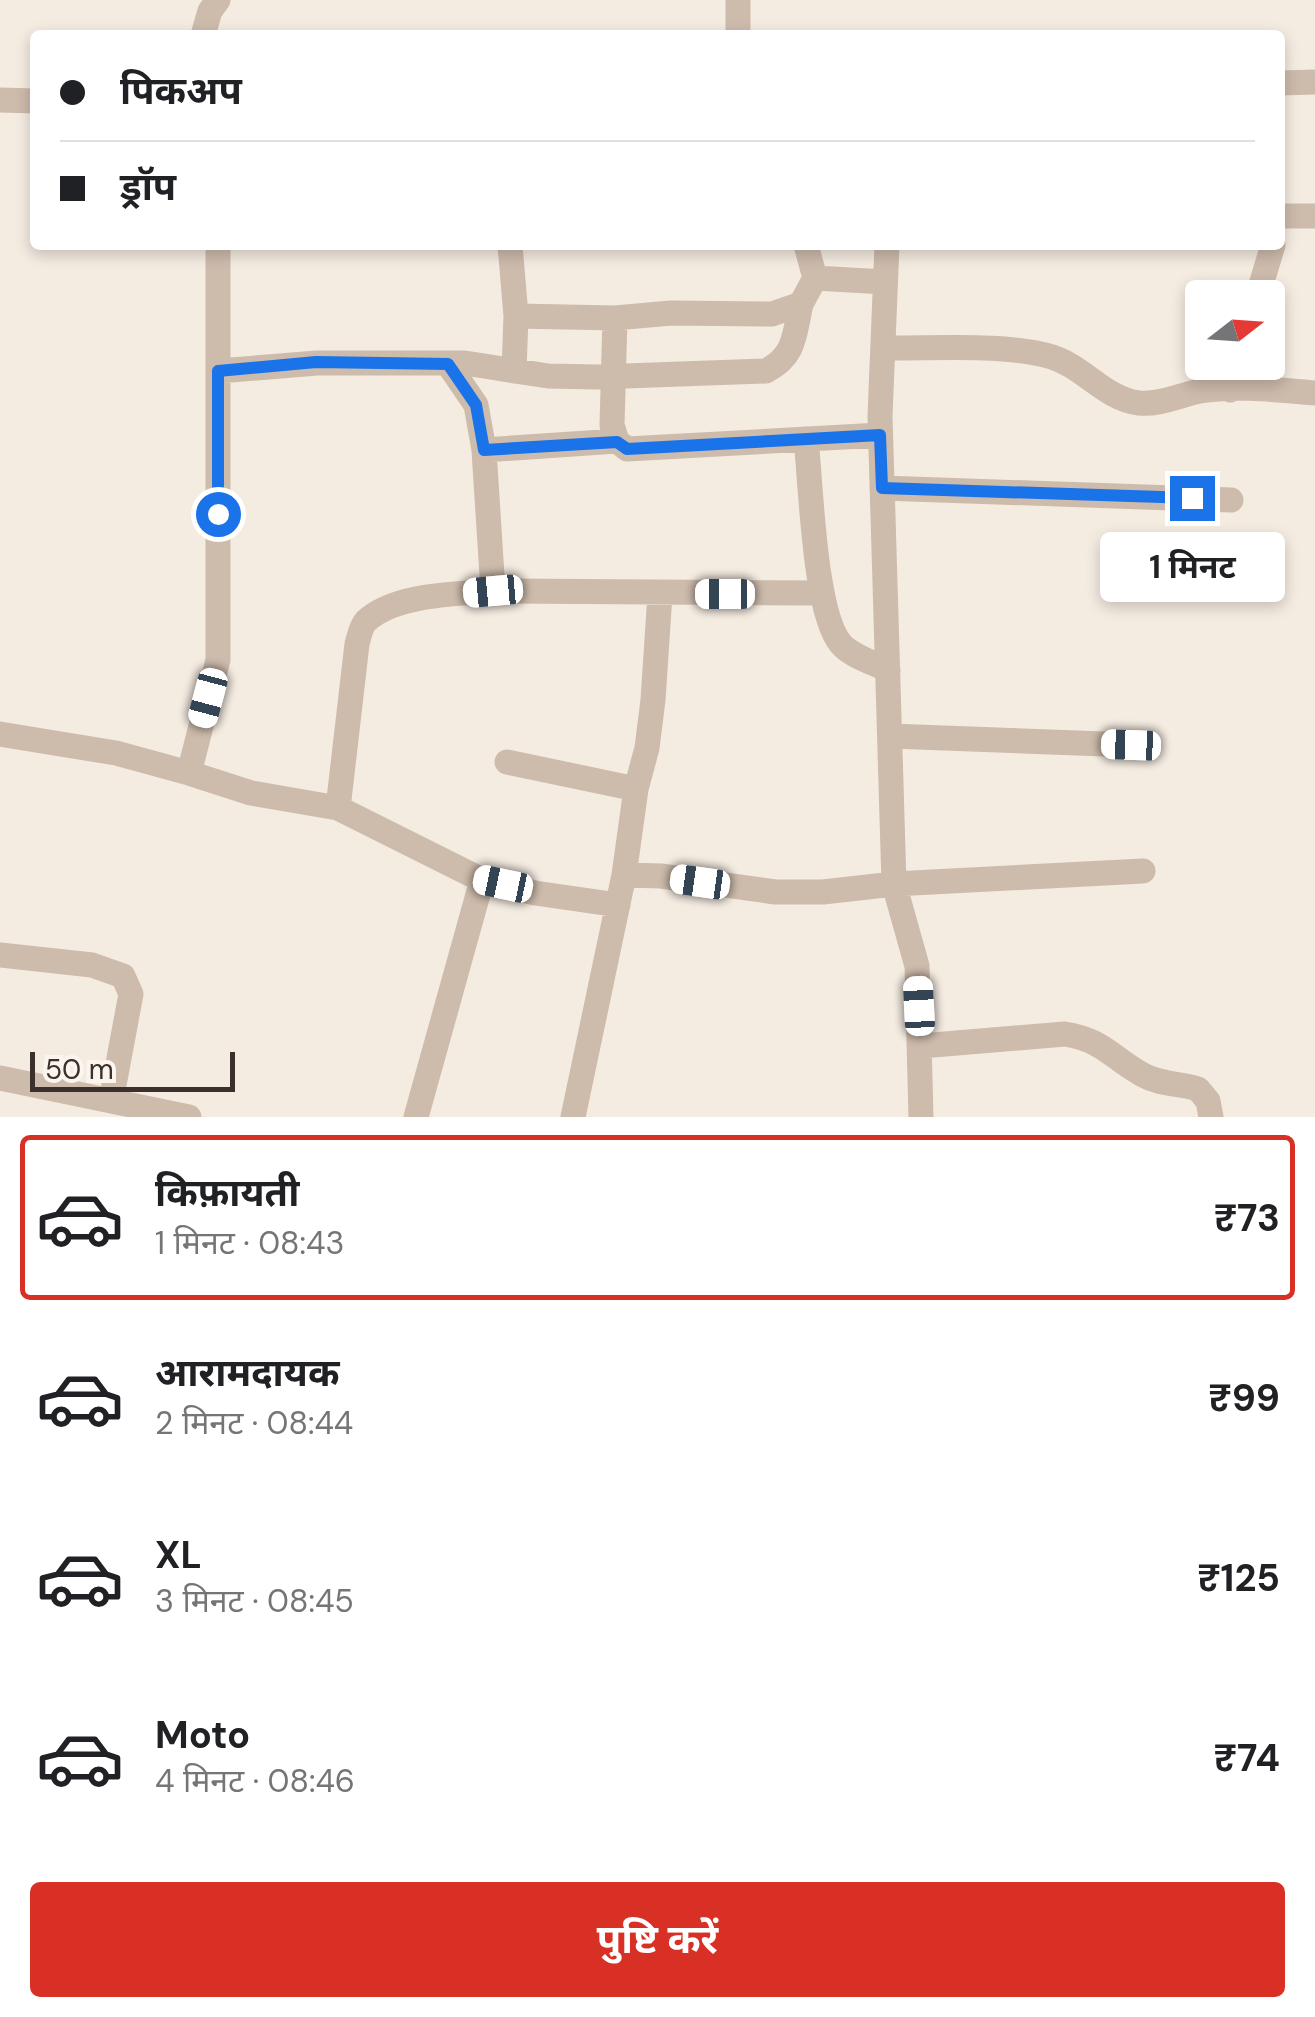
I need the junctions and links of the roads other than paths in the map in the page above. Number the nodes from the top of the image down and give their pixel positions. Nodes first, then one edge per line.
1 (218, 0) edge
2 (738, 0) edge
3 (204, 30) edge
4 (738, 30) edge
5 (1285, 82) edge
6 (1315, 82) edge
7 (0, 100) edge
8 (30, 101) edge
9 (1315, 216) edge
10 (1285, 218) edge
11 (218, 250) edge
12 (510, 250) edge
13 (807, 250) edge
14 (887, 250) edge
15 (1272, 250) edge
16 (815, 278) junction
17 (1263, 280) edge
18 (885, 282) junction
19 (801, 304) junction
20 (516, 316) junction
21 (615, 318) junction
22 (883, 348) junction
23 (448, 364) junction
24 (218, 371) junction
25 (514, 371) junction
26 (613, 377) junction
27 (1233, 380) edge
28 (1230, 390) junction
29 (1315, 393) edge
30 (880, 435) junction
31 (806, 439) junction
32 (617, 442) junction
33 (484, 450) junction
34 (882, 488) junction
35 (1231, 500) dead end
36 (493, 591) junction
37 (822, 593) junction
38 (660, 594) junction
39 (888, 670) junction
40 (0, 734) edge
41 (890, 736) junction
42 (1131, 745) dead end
43 (506, 762) dead end
44 (189, 773) junction
45 (636, 788) junction
46 (338, 808) junction
47 (1143, 871) dead end
48 (624, 875) junction
49 (482, 880) junction
50 (894, 884) junction
51 (618, 905) junction
52 (0, 955) edge
53 (921, 1046) junction
54 (0, 1078) edge
55 (111, 1101) junction
56 (188, 1117) edge
57 (416, 1117) edge
58 (573, 1117) edge
59 (921, 1117) edge
60 (1211, 1117) edge

1 - 3 street
2 - 4 street
5 - 6 street
7 - 8 street
9 - 10 street
11 - 24 street
12 - 20 street
13 - 16 street
14 - 18 street
15 - 17 street
16 - 18 street
16 - 19 street
18 - 22 street
19 - 21 street
19 - 26 street
20 - 21 street
20 - 25 street
21 - 26 street
22 - 28 street
22 - 30 street
23 - 24 street
23 - 25 street
23 - 33 street
24 - 44 street
25 - 26 street
26 - 32 street
27 - 28 street
28 - 29 street
30 - 31 street
30 - 34 street
31 - 32 street
31 - 37 street
32 - 33 street
33 - 36 street
34 - 35 street
34 - 39 street
36 - 38 street
36 - 46 street
37 - 38 street
37 - 39 street
38 - 45 street
39 - 41 street
40 - 44 street
41 - 42 street
41 - 50 street
43 - 45 street
44 - 46 street
45 - 48 street
46 - 49 street
47 - 50 street
48 - 50 street
48 - 51 street
49 - 51 street
49 - 57 street
50 - 53 street
51 - 58 street
52 - 55 street
53 - 59 street
53 - 60 street
54 - 55 street
55 - 56 street

